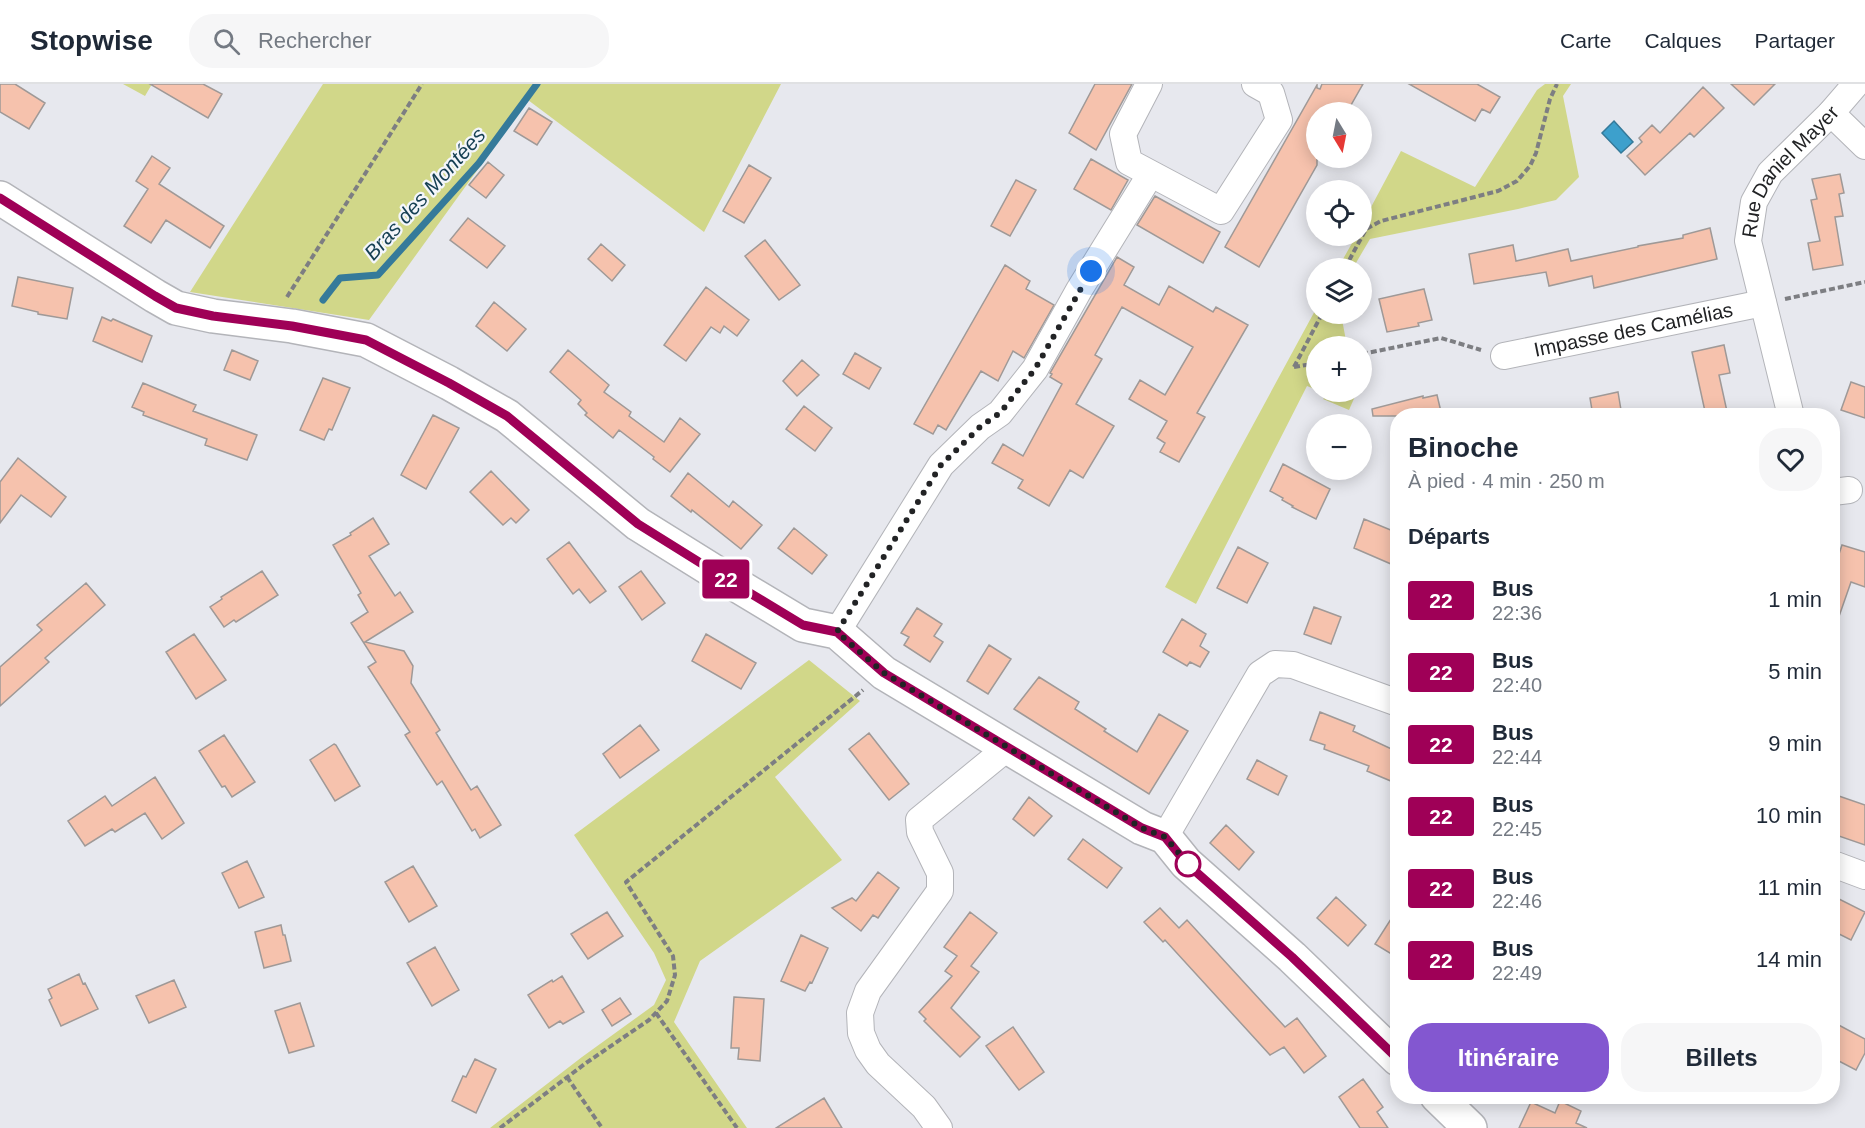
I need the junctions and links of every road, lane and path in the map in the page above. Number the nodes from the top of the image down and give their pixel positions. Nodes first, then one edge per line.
1 (422, 84) edge
2 (1149, 84) edge
3 (1255, 84) edge
4 (1557, 84) edge
5 (1857, 84) edge
6 (1831, 112) junction
7 (1865, 146) edge
8 (1150, 175) junction
9 (0, 198) edge
10 (1350, 258) edge
11 (1865, 282) edge
12 (1763, 303) junction
13 (271, 323) junction
14 (1306, 344) edge
15 (1372, 352) edge
16 (1504, 356) joint
17 (1306, 365) edge
18 (1789, 408) edge
19 (837, 632) junction
20 (884, 673) junction
21 (1390, 700) edge
22 (1006, 748) junction
23 (1165, 837) junction
24 (1840, 867) edge
25 (1865, 876) edge
26 (656, 1013) junction
27 (1390, 1051) edge
28 (567, 1077) junction
29 (1445, 1104) edge
30 (500, 1128) edge
31 (602, 1128) edge
32 (737, 1128) edge
33 (939, 1128) edge
34 (1470, 1128) edge

1 - 13 path
2 - 8 street
3 - 8 street
4 - 10 path
5 - 6 street, Rue Daniel Mayer
6 - 7 street
6 - 12 street, Rue Daniel Mayer
8 - 19 street
9 - 13 street
11 - 12 path
12 - 16 street, Impasse des Camélias
12 - 18 street, Rue Daniel Mayer
13 - 19 street
14 - 17 path
15 - 16 path
19 - 20 street
20 - 22 street
20 - 26 path
21 - 23 street
22 - 23 street
22 - 33 street
23 - 27 street
24 - 25 street
26 - 28 path
26 - 32 path
28 - 30 path
28 - 31 path
29 - 34 street

